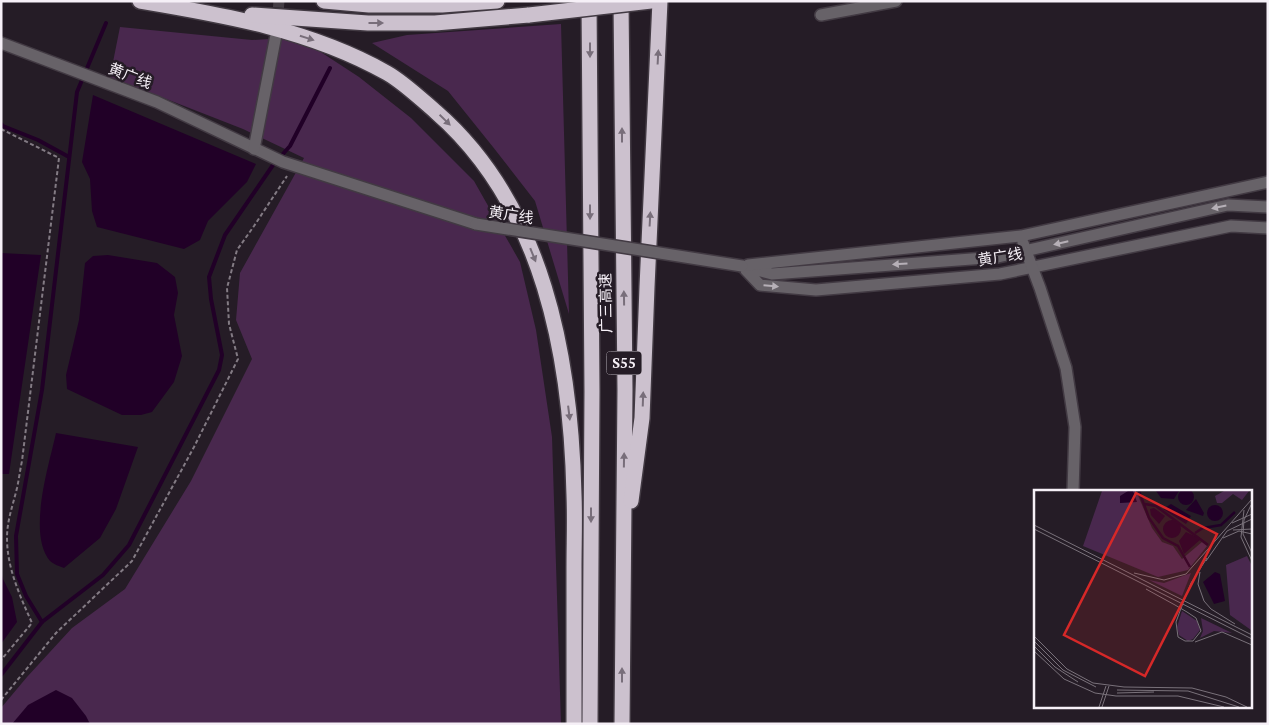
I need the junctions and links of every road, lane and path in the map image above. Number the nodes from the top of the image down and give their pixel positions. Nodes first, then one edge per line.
1 (140, 1) edge
2 (324, 1) edge
3 (496, 1) edge
4 (589, 1) edge
5 (621, 1) edge
6 (651, 1) edge
7 (660, 1) edge
8 (896, 1) edge
9 (205, 12) junction
10 (821, 14) dead end
11 (276, 35) tunnel mouth
12 (1, 43) edge
13 (1, 129) edge
14 (254, 149) junction
15 (283, 162) junction
16 (1268, 182) edge
17 (1268, 207) edge
18 (1268, 228) edge
19 (1021, 236) junction
20 (1026, 250) junction
21 (742, 266) junction
22 (1032, 267) junction
23 (1073, 490) edge
24 (622, 569) junction
25 (1, 660) edge
26 (1, 700) edge
27 (574, 724) edge
28 (590, 724) edge
29 (622, 724) edge

1 - 9 highway
2 - 3 highway
4 -> 28 highway, 广三高速 / S55
24 -> 5 highway, 广三高速 / S55
9 -> 6 highway, bridge
24 -> 7 highway
8 - 10 street
9 -> 27 highway
11 - 14 street
12 - 14 street, 黄广线
13 - 25 path
14 - 15 street, 黄广线
15 - 21 street, 黄广线, bridge
15 - 26 path
16 - 19 street
17 -> 20 street, 黄广线
18 - 22 street, 黄广线
19 - 20 street
19 - 21 street
20 -> 21 street, 黄广线
20 - 22 street
21 -> 22 street, 黄广线
22 - 23 street
29 -> 24 highway, 广三高速 / S55

